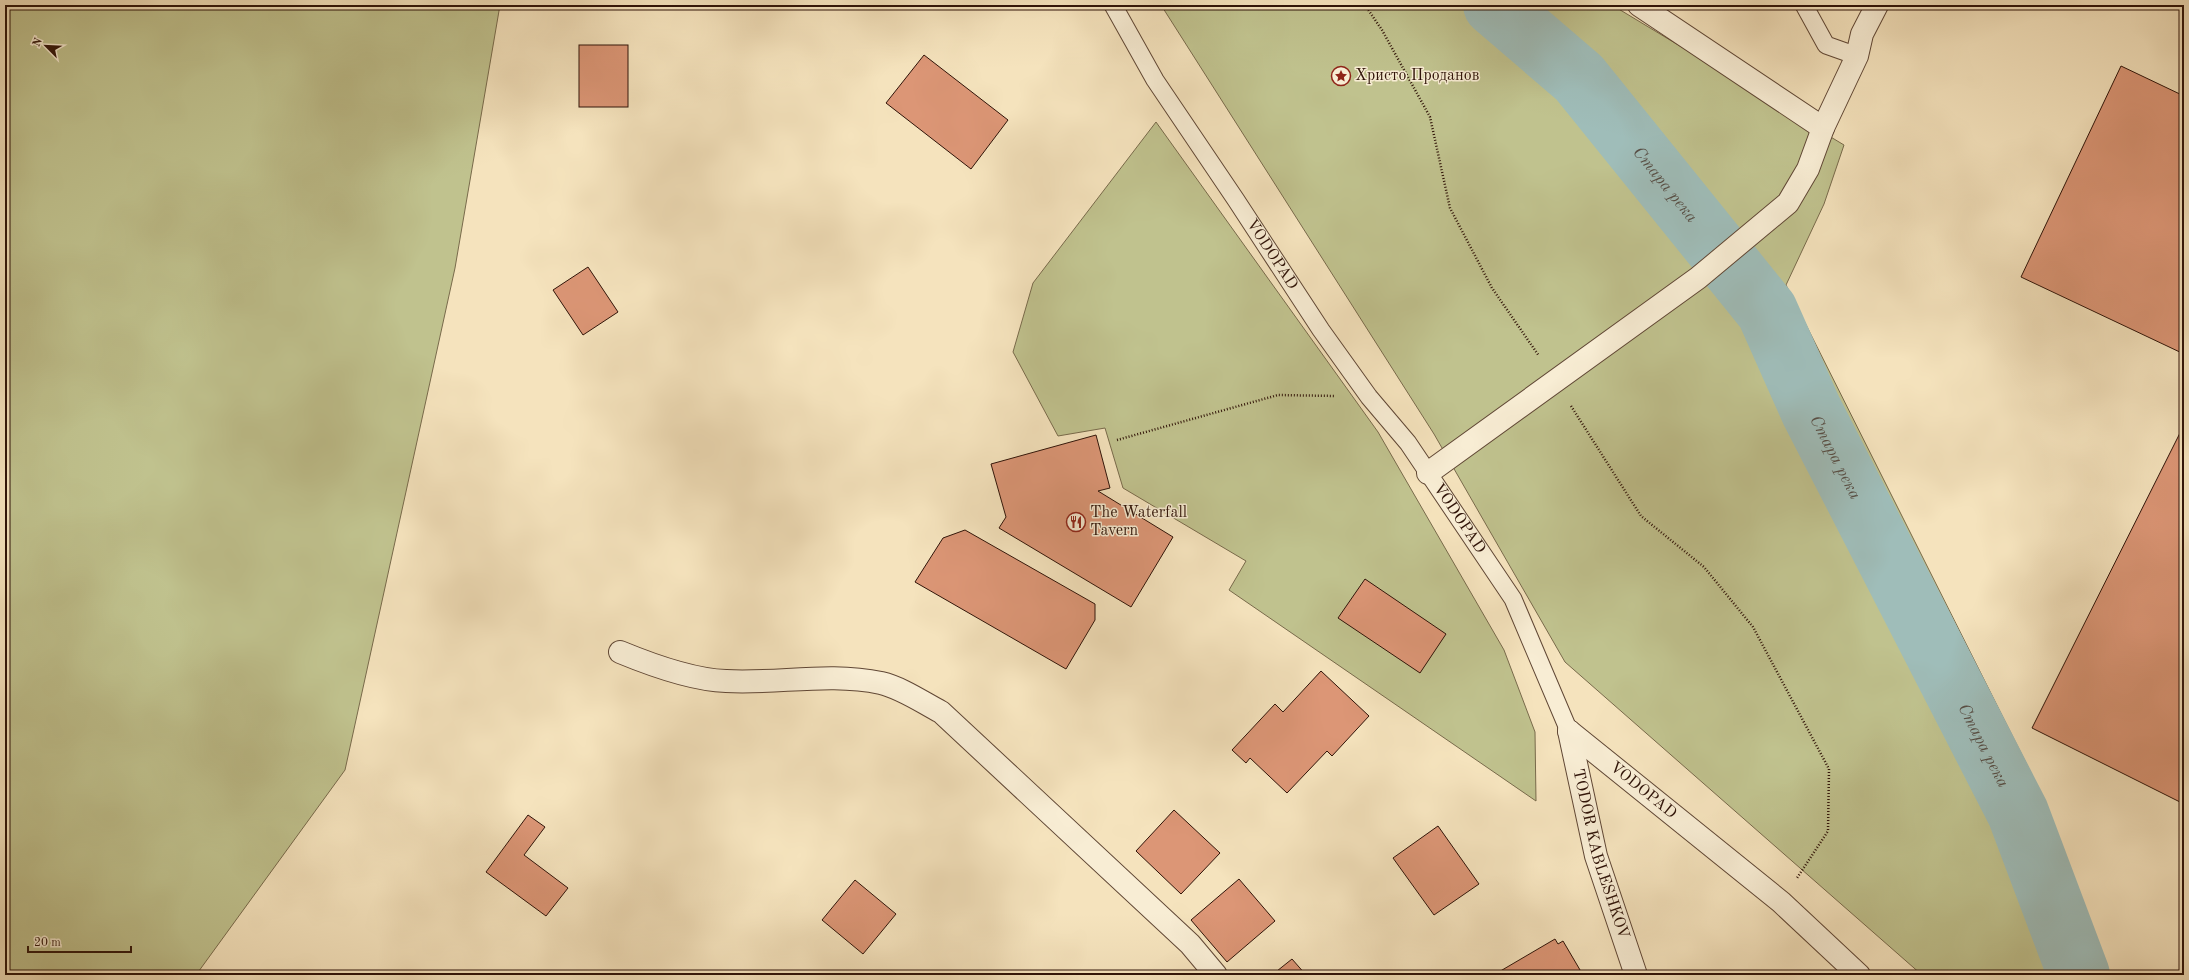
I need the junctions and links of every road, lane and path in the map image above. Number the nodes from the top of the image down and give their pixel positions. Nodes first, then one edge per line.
1 (1113, 5) edge
2 (1365, 5) edge
3 (1639, 5) edge
4 (1804, 5) edge
5 (1877, 5) edge
6 (1857, 56) junction
7 (1823, 128) junction
8 (1555, 381) junction
9 (1369, 397) junction
10 (1117, 440) dead end
11 (1428, 473) junction
12 (620, 652) dead end
13 (1568, 731) junction
14 (1781, 902) junction
15 (1216, 975) edge
16 (1636, 975) edge
17 (1859, 975) edge

1 - 9 lane, VODOPAD
2 - 8 path
3 - 7 street
4 - 6 lane
5 - 6 street
6 - 7 street
7 - 8 street
8 - 11 street
8 - 14 path
9 - 10 path
9 - 11 lane, VODOPAD
11 - 13 lane, VODOPAD
12 - 15 street
13 - 14 street, VODOPAD
13 - 16 street, TODOR KABLESHKOV
14 - 17 street, VODOPAD

